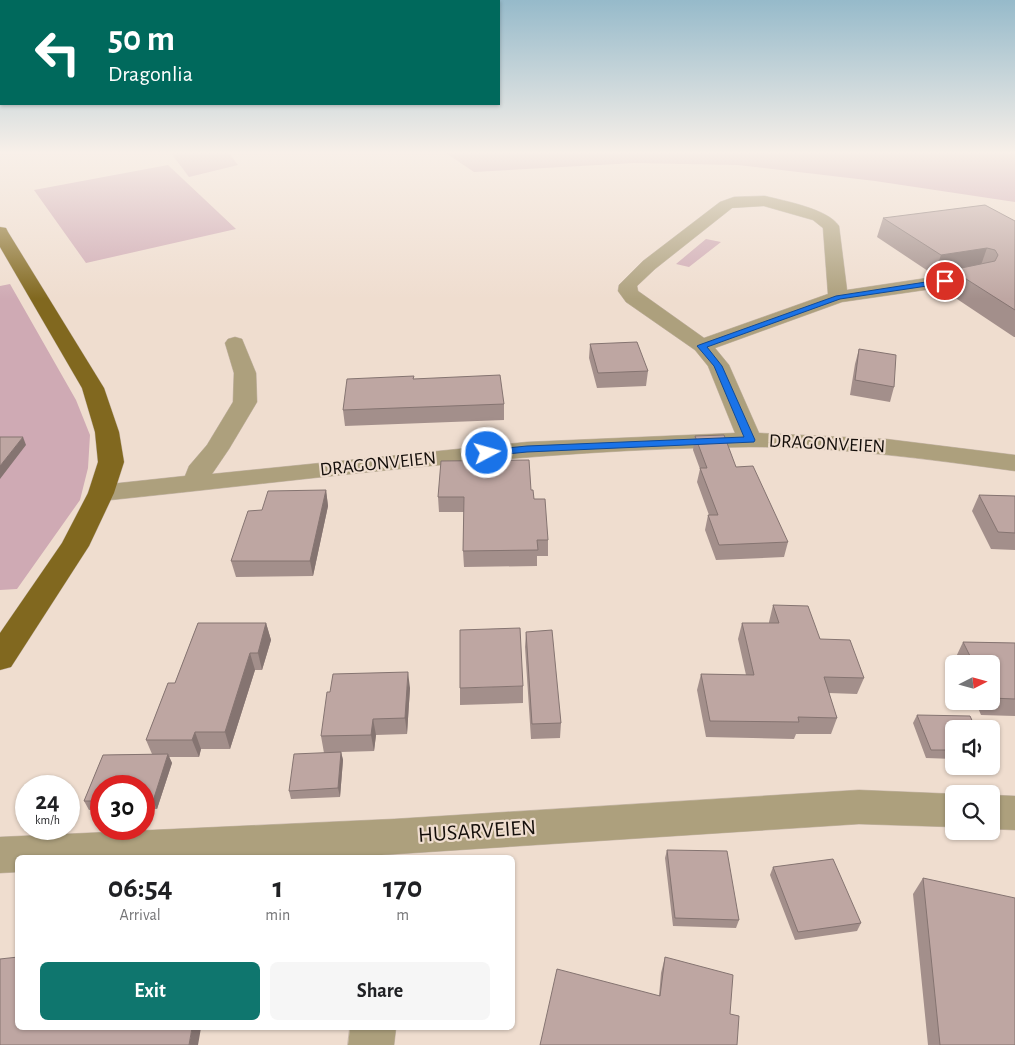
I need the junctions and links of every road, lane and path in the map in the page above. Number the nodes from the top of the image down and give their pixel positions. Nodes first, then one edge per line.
1 (741, 202) edge
2 (768, 202) edge
3 (0, 233) edge
4 (980, 276) edge
5 (838, 297) junction
6 (235, 343) dead end
7 (702, 346) junction
8 (750, 440) junction
9 (1015, 463) edge
10 (195, 484) junction
11 (101, 493) junction
12 (0, 658) edge
13 (945, 810) edge
14 (1000, 812) edge
15 (1015, 813) edge
16 (393, 847) edge
17 (0, 855) edge
18 (373, 1030) edge
19 (371, 1045) edge

1 - 7 street
2 - 5 street
3 - 11 main road
4 - 5 street
5 - 7 street
6 - 10 street
7 - 8 street
8 - 9 street, DRAGONVEIEN
8 - 10 street, DRAGONVEIEN
10 - 11 street, DRAGONVEIEN
11 - 12 main road
13 - 16 street, HUSARVEIEN
14 - 15 street
16 - 17 street, HUSARVEIEN
18 - 19 street

